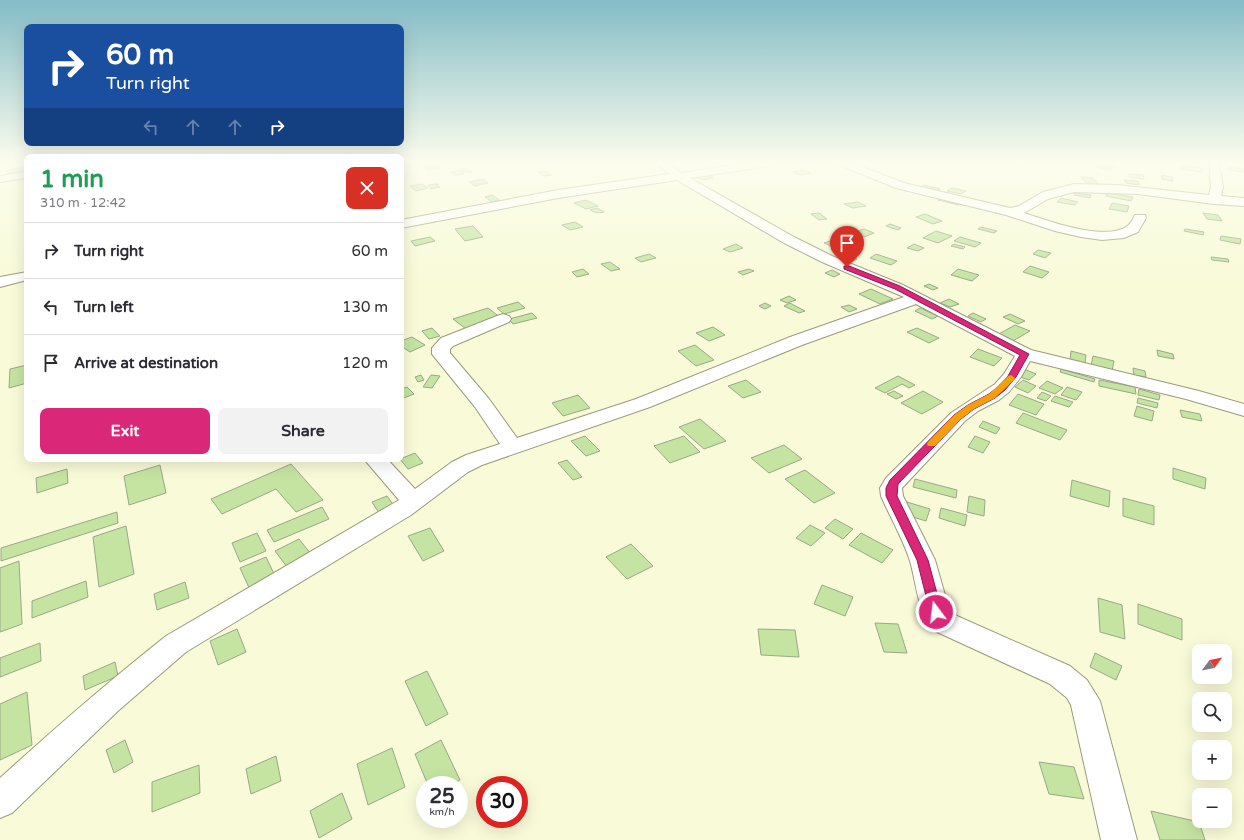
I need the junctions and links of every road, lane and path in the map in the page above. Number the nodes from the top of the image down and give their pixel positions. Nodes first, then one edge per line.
1 (515, 202) edge
2 (725, 202) edge
3 (969, 202) edge
4 (1034, 202) edge
5 (1010, 212) junction
6 (1140, 218) dead end
7 (404, 223) edge
8 (24, 277) edge
9 (0, 282) edge
10 (917, 298) junction
11 (503, 319) dead end
12 (1025, 354) junction
13 (1244, 410) edge
14 (513, 447) junction
15 (378, 462) edge
16 (414, 501) junction
17 (0, 801) edge
18 (1119, 840) edge

1 - 7 street
2 - 10 street
3 - 5 street
4 - 5 street
5 - 6 street
8 - 9 street
10 - 12 street
10 - 14 street
11 - 14 street
12 - 13 street
12 - 18 street
14 - 16 street
15 - 16 street
16 - 17 street

